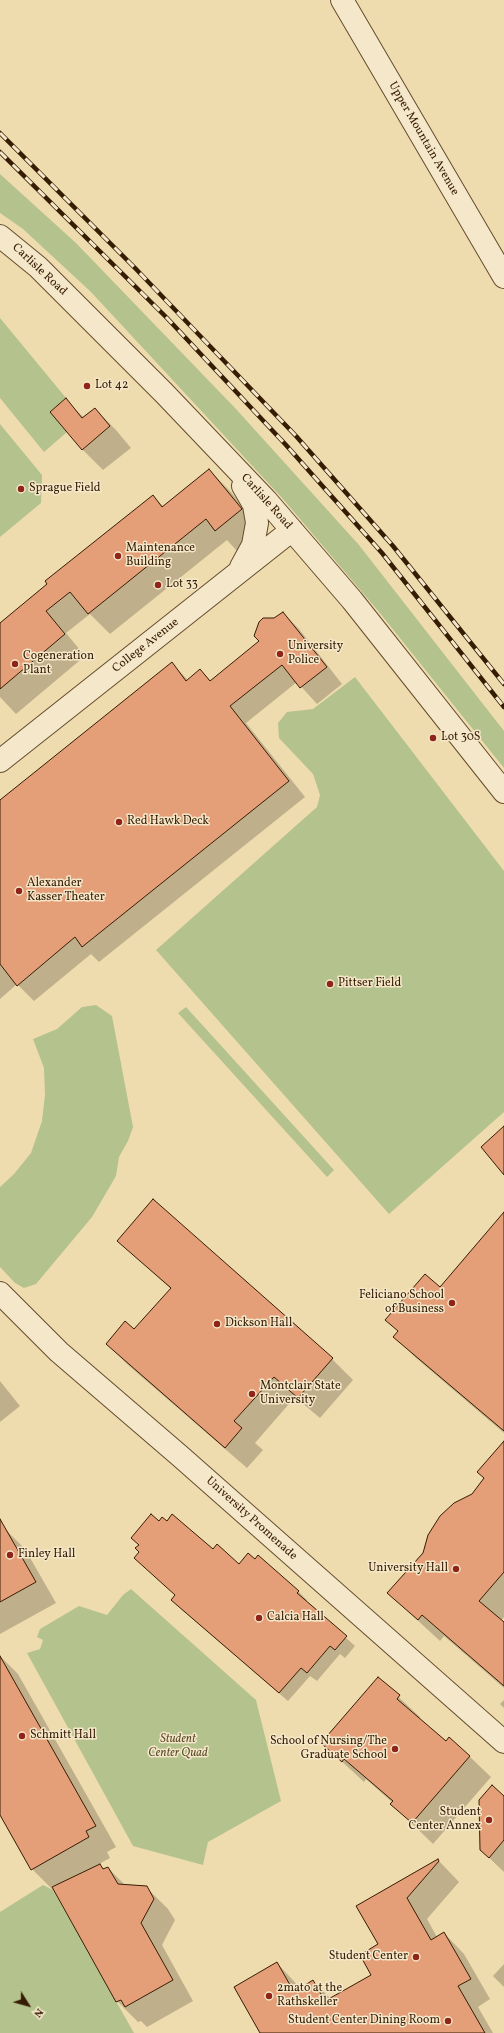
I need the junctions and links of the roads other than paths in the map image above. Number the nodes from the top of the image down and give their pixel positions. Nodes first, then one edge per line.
1 (342, 0) edge
2 (0, 236) edge
3 (504, 277) edge
4 (226, 458) junction
5 (292, 530) junction
6 (236, 574) junction
7 (0, 761) edge
8 (504, 792) edge
9 (0, 1293) edge
10 (504, 1742) edge

1 - 3 street, Upper Mountain Avenue
2 - 4 street, Carlisle Road
4 - 5 street, Carlisle Road
4 - 6 street
5 - 6 street, College Avenue
5 - 8 street, Carlisle Road
6 - 7 street, College Avenue
9 - 10 street, University Promenade

